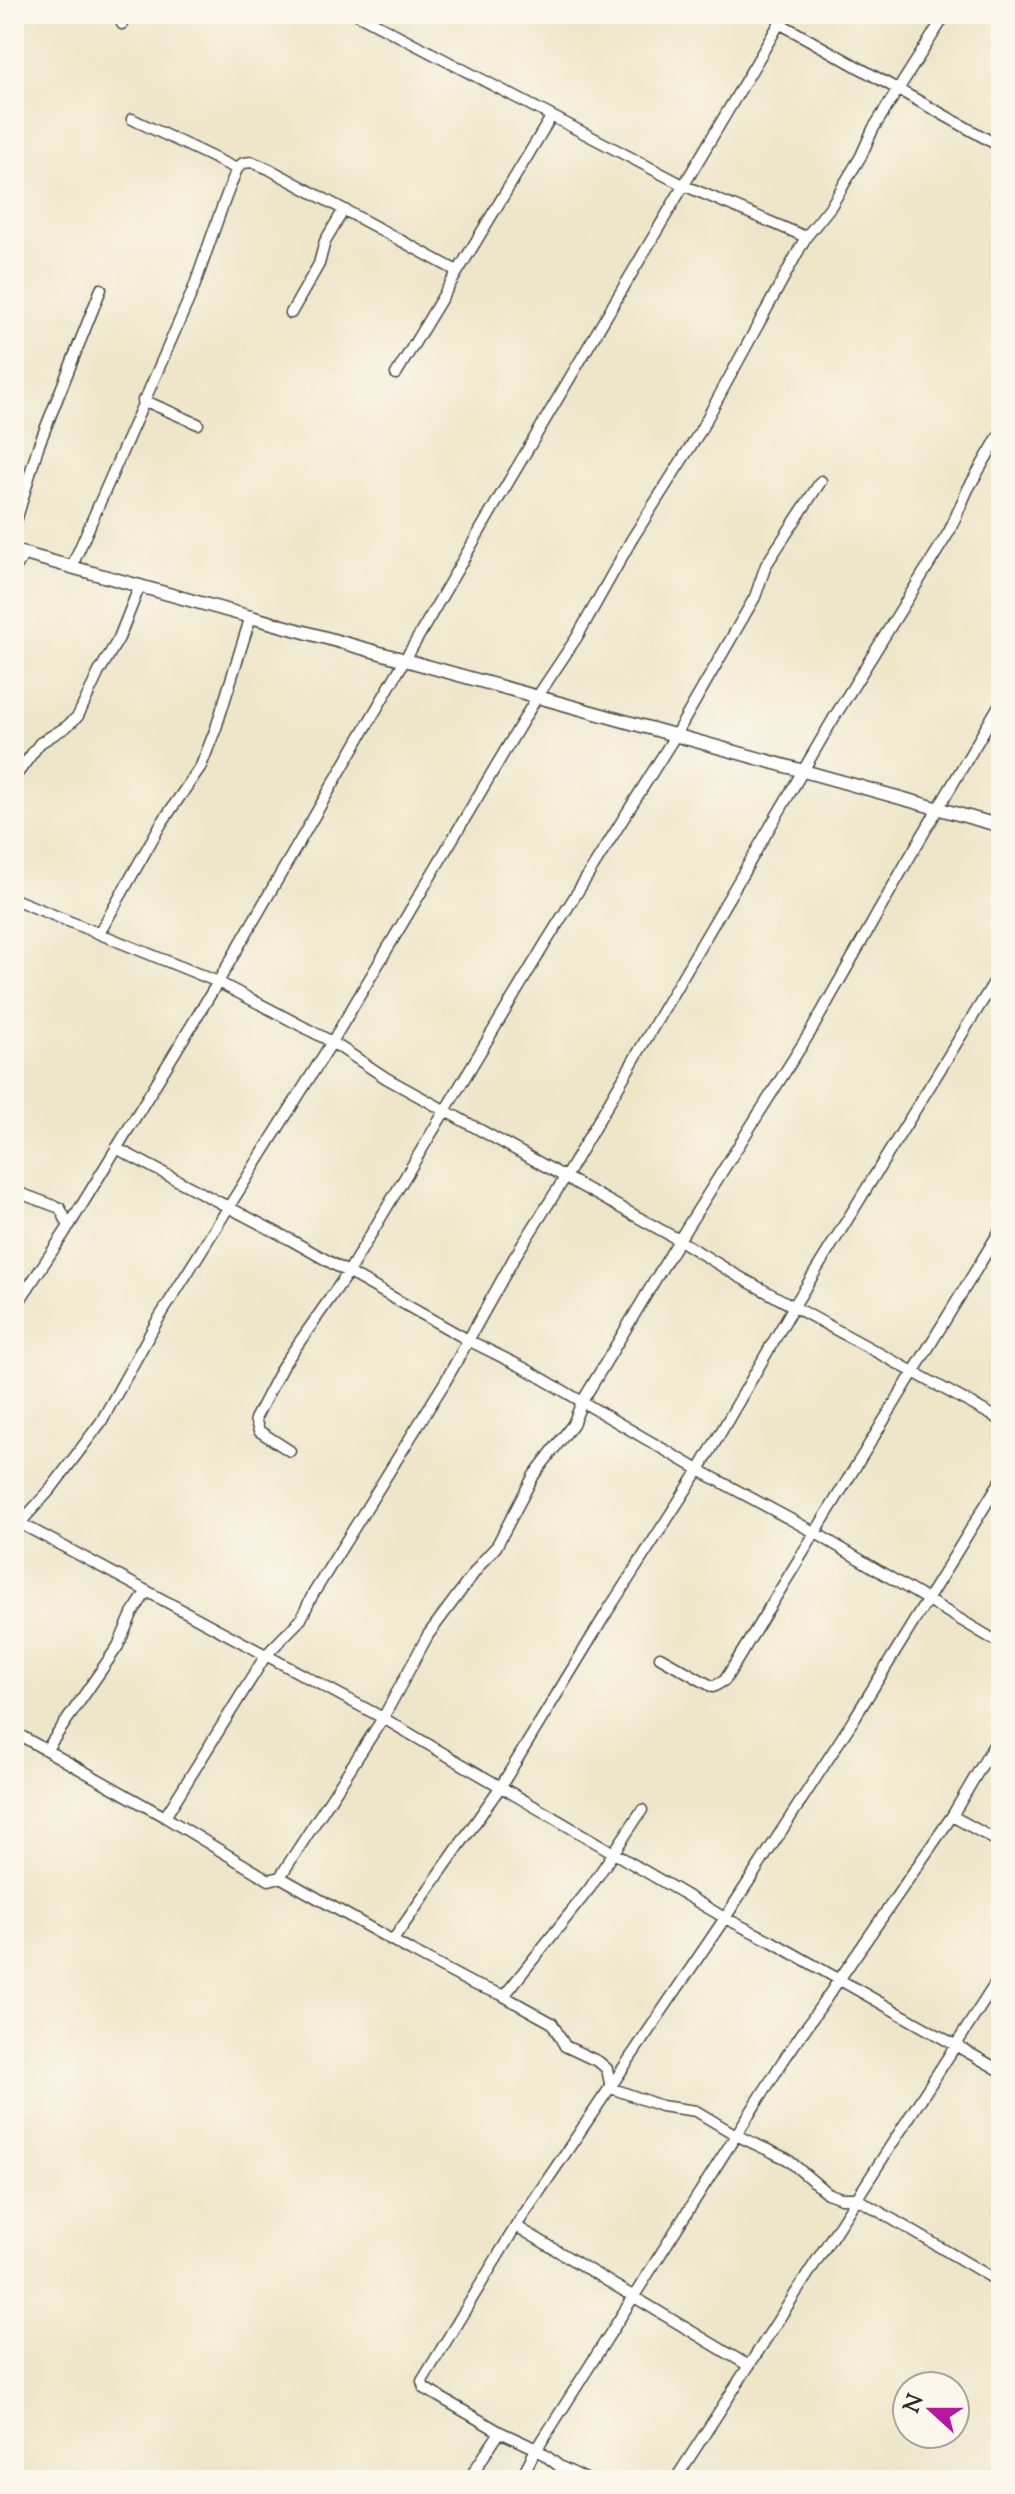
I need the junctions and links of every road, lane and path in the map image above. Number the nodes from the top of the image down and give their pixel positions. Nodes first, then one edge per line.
1 (357, 14) edge
2 (946, 14) edge
3 (782, 19) edge
4 (899, 90) junction
5 (551, 117) junction
6 (132, 119) dead end
7 (1001, 147) edge
8 (237, 169) junction
9 (683, 185) junction
10 (343, 211) junction
11 (806, 237) junction
12 (457, 271) junction
13 (101, 289) dead end
14 (291, 313) dead end
15 (396, 374) dead end
16 (143, 400) junction
17 (198, 424) dead end
18 (1001, 432) edge
19 (821, 481) dead end
20 (14, 528) edge
21 (19, 552) edge
22 (72, 566) junction
23 (14, 570) edge
24 (140, 585) junction
25 (251, 616) junction
26 (405, 659) junction
27 (537, 697) junction
28 (1001, 702) edge
29 (675, 736) junction
30 (803, 772) junction
31 (14, 778) edge
32 (938, 809) junction
33 (1001, 826) edge
34 (14, 899) edge
35 (100, 932) junction
36 (1001, 971) edge
37 (218, 982) junction
38 (332, 1042) junction
39 (447, 1110) junction
40 (116, 1148) junction
41 (566, 1176) junction
42 (14, 1191) edge
43 (227, 1208) junction
44 (69, 1226) junction
45 (1001, 1229) edge
46 (679, 1240) junction
47 (347, 1274) junction
48 (14, 1285) edge
49 (29, 1287) junction
50 (794, 1306) junction
51 (14, 1309) edge
52 (468, 1340) junction
53 (913, 1371) junction
54 (582, 1402) junction
55 (1001, 1420) edge
56 (290, 1451) dead end
57 (699, 1470) junction
58 (1001, 1480) edge
59 (17, 1521) edge
60 (814, 1532) junction
61 (14, 1534) edge
62 (147, 1591) junction
63 (929, 1601) junction
64 (1001, 1644) edge
65 (266, 1655) junction
66 (660, 1657) dead end
67 (383, 1718) junction
68 (14, 1732) edge
69 (1001, 1733) edge
70 (47, 1749) junction
71 (501, 1786) junction
72 (642, 1810) dead end
73 (952, 1816) junction
74 (165, 1817) junction
75 (1001, 1843) edge
76 (615, 1853) junction
77 (280, 1877) junction
78 (725, 1918) junction
79 (393, 1940) junction
80 (1001, 1975) edge
81 (838, 1981) junction
82 (504, 1996) junction
83 (954, 2045) junction
84 (1001, 2071) edge
85 (611, 2088) junction
86 (736, 2135) junction
87 (856, 2198) junction
88 (516, 2226) junction
89 (1001, 2283) edge
90 (634, 2296) junction
91 (749, 2366) junction
92 (500, 2432) junction
93 (536, 2449) junction
94 (468, 2480) edge
95 (520, 2480) edge
96 (588, 2480) edge
97 (675, 2480) edge

1 - 5 street
2 - 4 street
3 - 4 street
3 - 9 street
4 - 7 street
4 - 11 street
5 - 9 street
5 - 12 street
6 - 8 street
8 - 10 street
8 - 16 street
9 - 11 street
9 - 26 street
10 - 12 street
10 - 14 street
11 - 27 street
12 - 15 street
13 - 20 street
16 - 17 street
16 - 22 street
18 - 30 street
19 - 29 street
21 - 22 street
21 - 23 street
22 - 24 street
24 - 25 street
24 - 31 street
25 - 26 street
25 - 35 street
26 - 27 street
26 - 37 street
27 - 29 street
27 - 38 street
28 - 32 street
29 - 30 street
29 - 39 street
30 - 32 street
30 - 41 street
32 - 33 street
32 - 46 street
34 - 35 street
35 - 37 street
36 - 50 street
37 - 38 street
37 - 40 street
38 - 39 street
38 - 43 street
39 - 41 street
39 - 47 street
40 - 43 street
40 - 44 street
41 - 46 street
41 - 52 street
42 - 44 street
43 - 47 street
43 - 59 street
44 - 49 street
45 - 53 street
46 - 50 street
46 - 54 street
47 - 52 street
47 - 56 street
48 - 49 street
49 - 51 street
50 - 53 street
50 - 57 street
52 - 54 street
52 - 65 street
53 - 55 street
53 - 60 street
54 - 57 street
54 - 67 street
57 - 60 street
57 - 71 street
58 - 63 street
59 - 61 street
59 - 62 street
60 - 63 street
60 - 66 street
62 - 65 street
62 - 70 street
63 - 64 street
63 - 78 street
65 - 67 street
65 - 74 street
67 - 71 street
67 - 77 street
68 - 70 street
69 - 73 street
70 - 74 street
71 - 76 street
71 - 79 street
72 - 76 street
73 - 75 street
73 - 81 street
74 - 77 street
76 - 78 street
76 - 82 street
77 - 79 street
78 - 81 street
78 - 85 street
79 - 82 street
80 - 83 street
81 - 83 street
81 - 86 street
82 - 85 street
83 - 84 street
83 - 87 street
85 - 86 street
85 - 88 street
86 - 87 street
86 - 90 street
87 - 89 street
87 - 91 street
88 - 90 street
88 - 92 street
90 - 91 street
90 - 93 street
91 - 97 street
92 - 93 street
92 - 94 street
93 - 95 street
93 - 96 street

